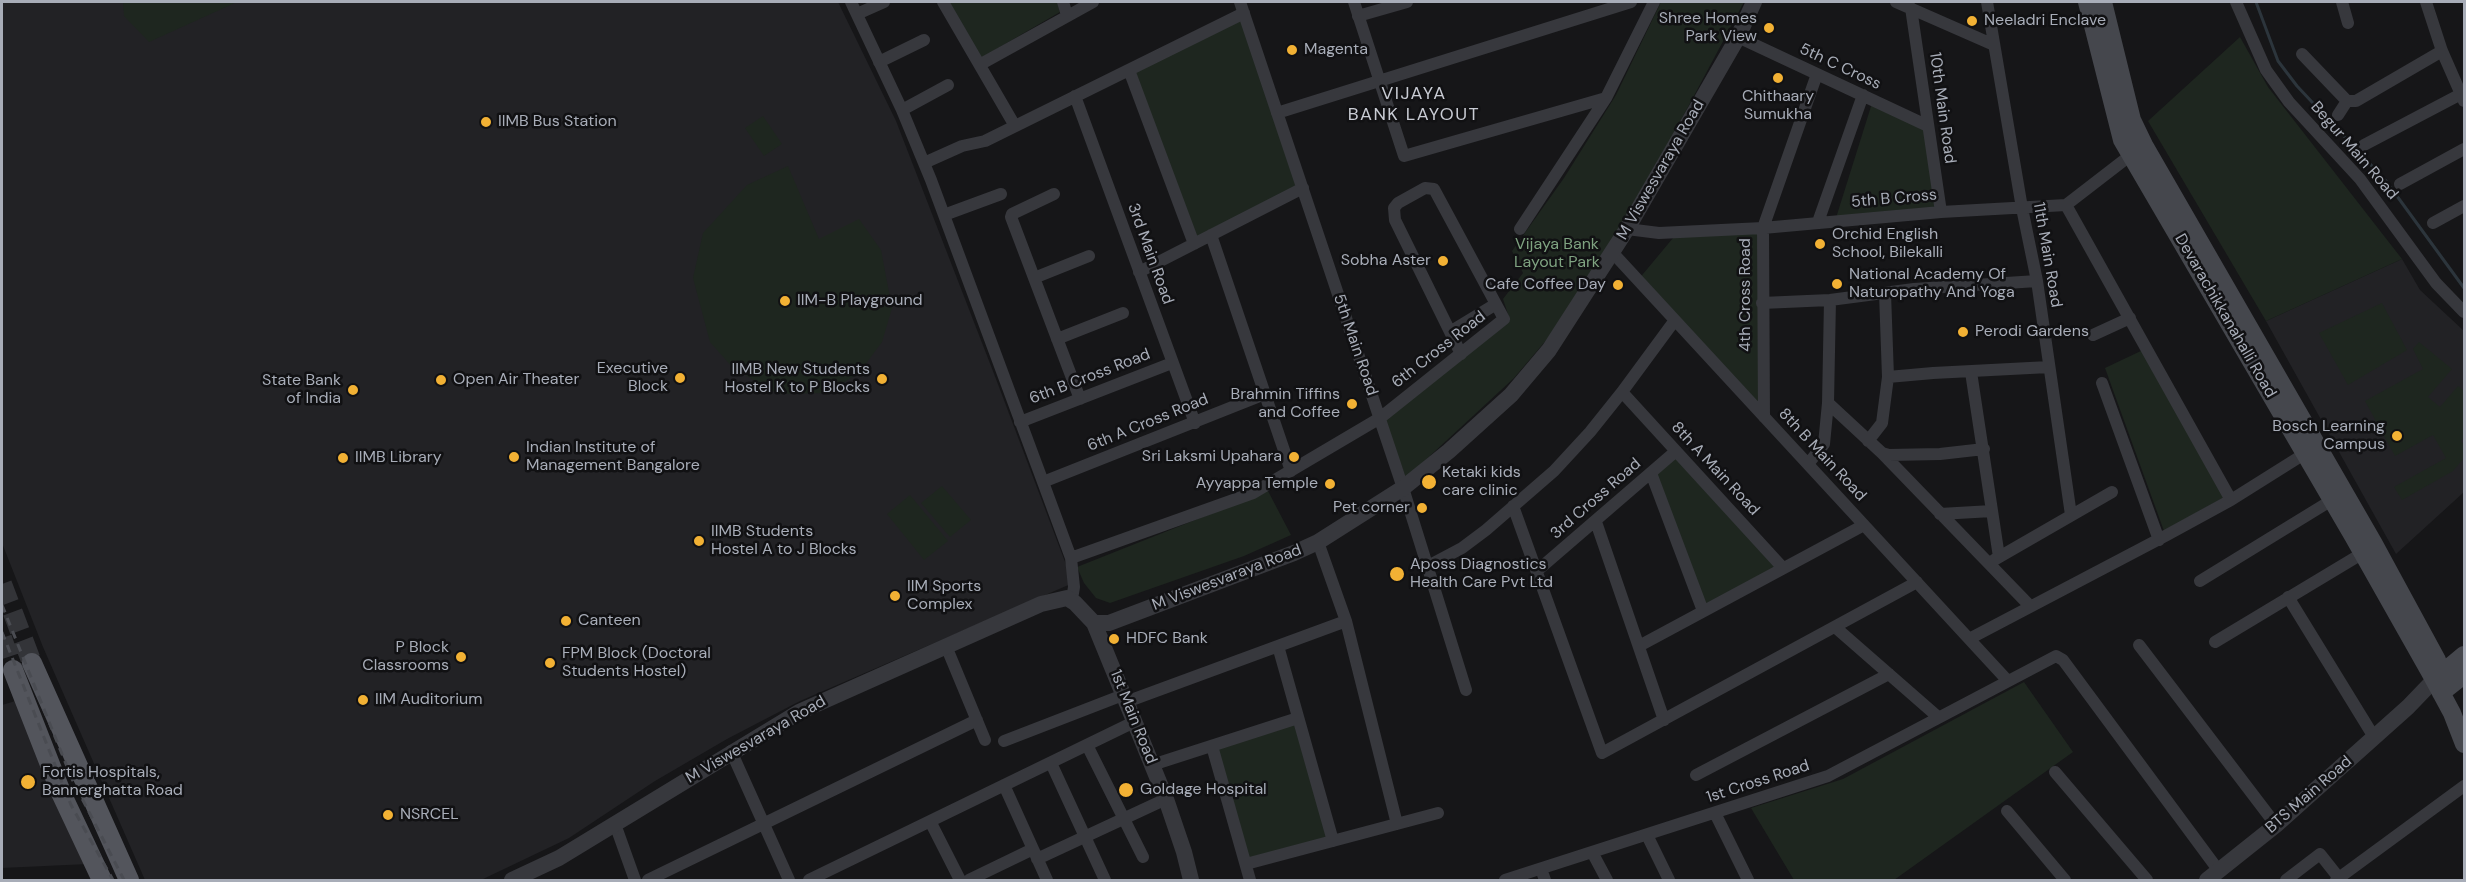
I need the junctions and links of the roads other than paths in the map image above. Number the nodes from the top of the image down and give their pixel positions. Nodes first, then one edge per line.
1 (851, 2) edge
2 (884, 2) edge
3 (942, 2) edge
4 (1063, 2) edge
5 (1093, 2) edge
6 (1354, 2) edge
7 (1407, 2) edge
8 (1631, 2) edge
9 (1654, 2) edge
10 (1754, 2) edge
11 (1896, 2) edge
12 (1987, 2) edge
13 (2087, 2) edge
14 (2103, 2) edge
15 (2236, 2) edge
16 (2342, 2) edge
17 (2426, 2) edge
18 (1607, 5) edge
19 (1242, 7) edge
20 (1911, 8) junction
21 (857, 14) junction
22 (1067, 15) junction
23 (1358, 16) junction
24 (2348, 23) dead end
25 (1738, 36) junction
26 (924, 40) dead end
27 (1994, 45) junction
28 (2442, 51) junction
29 (2302, 54) dead end
30 (879, 62) junction
31 (981, 64) junction
32 (1129, 70) junction
33 (1817, 74) junction
34 (1380, 82) junction
35 (948, 85) dead end
36 (1863, 95) junction
37 (1075, 96) junction
38 (2463, 97) edge
39 (1606, 98) junction
40 (2347, 101) junction
41 (902, 110) junction
42 (1277, 113) junction
43 (2338, 115) dead end
44 (1015, 126) junction
45 (1928, 126) junction
46 (2364, 145) dead end
47 (2137, 149) junction
48 (2464, 149) edge
49 (924, 163) junction
50 (2400, 184) dead end
51 (1303, 188) junction
52 (1000, 194) dead end
53 (1054, 194) dead end
54 (2066, 206) junction
55 (2464, 206) edge
56 (2022, 208) junction
57 (1941, 212) junction
58 (944, 215) junction
59 (1818, 222) junction
60 (2433, 223) dead end
61 (1763, 228) junction
62 (1520, 229) dead end
63 (1627, 229) junction
64 (1211, 235) junction
65 (1194, 244) junction
66 (1613, 253) junction
67 (1089, 256) dead end
68 (1139, 272) junction
69 (1034, 278) junction
70 (2037, 281) junction
71 (1885, 293) junction
72 (1830, 300) junction
73 (1496, 303) junction
74 (1762, 303) junction
75 (2464, 312) edge
76 (1123, 313) dead end
77 (2130, 318) junction
78 (1675, 320) junction
79 (1450, 332) junction
80 (2093, 334) dead end
81 (1057, 339) junction
82 (1461, 354) junction
83 (1172, 363) junction
84 (2049, 367) junction
85 (1971, 372) junction
86 (1888, 377) junction
87 (2102, 383) dead end
88 (1622, 392) junction
89 (1265, 394) junction
90 (1080, 399) junction
91 (1828, 403) junction
92 (1764, 417) junction
93 (1380, 418) junction
94 (1020, 422) junction
95 (1195, 423) junction
96 (1868, 441) junction
97 (1984, 449) junction
98 (2311, 450) junction
99 (1676, 451) junction
100 (1882, 453) junction
101 (1808, 464) junction
102 (1290, 471) junction
103 (1651, 473) junction
104 (1043, 482) junction
105 (1403, 488) junction
106 (2112, 492) dead end
107 (2231, 500) junction
108 (2332, 500) junction
109 (1513, 506) junction
110 (1992, 511) junction
111 (1941, 514) junction
112 (2071, 516) junction
113 (1596, 522) junction
114 (1864, 525) junction
115 (2159, 540) junction
116 (1318, 542) junction
117 (2362, 553) junction
118 (2000, 557) junction
119 (1071, 558) junction
120 (1988, 563) junction
121 (1428, 566) junction
122 (1783, 568) junction
123 (1538, 570) junction
124 (2200, 581) dead end
125 (1917, 582) junction
126 (2288, 597) junction
127 (1072, 600) junction
128 (2030, 606) junction
129 (1703, 611) junction
130 (1347, 621) junction
131 (1094, 623) junction
132 (1835, 627) junction
133 (1969, 639) junction
134 (2215, 642) dead end
135 (2139, 645) dead end
136 (946, 646) junction
137 (1278, 646) junction
138 (1639, 646) junction
139 (2464, 655) edge
140 (32, 663) tunnel mouth
141 (13, 670) tunnel mouth
142 (1889, 674) junction
143 (2007, 680) junction
144 (2447, 681) edge
145 (1466, 690) dead end
146 (1125, 698) junction
147 (2464, 716) edge
148 (1938, 717) junction
149 (1298, 718) junction
150 (977, 720) junction
151 (1664, 720) junction
152 (1134, 722) junction
153 (2374, 737) junction
154 (985, 740) dead end
155 (1004, 741) dead end
156 (2464, 744) edge
157 (1087, 745) junction
158 (1212, 746) junction
159 (732, 752) junction
160 (1051, 763) junction
161 (1152, 765) junction
162 (2055, 772) dead end
163 (1696, 774) dead end
164 (1004, 785) junction
165 (2464, 786) edge
166 (1166, 799) junction
167 (2007, 811) dead end
168 (1438, 813) dead end
169 (1715, 813) junction
170 (1124, 818) junction
171 (930, 821) junction
172 (615, 824) junction
173 (1397, 824) junction
174 (764, 825) junction
175 (2276, 825) junction
176 (1647, 835) junction
177 (1085, 837) junction
178 (1333, 841) junction
179 (1592, 852) junction
180 (1035, 854) junction
181 (1143, 857) dead end
182 (1246, 864) junction
183 (1543, 875) edge
184 (2213, 876) edge
185 (2338, 879) edge
186 (102, 880) edge
187 (129, 880) edge
188 (512, 880) edge
189 (635, 880) edge
190 (648, 880) edge
191 (789, 880) edge
192 (808, 880) edge
193 (960, 880) edge
194 (969, 880) edge
195 (1047, 880) edge
196 (1105, 880) edge
197 (1191, 880) edge
198 (1250, 880) edge
199 (1505, 880) edge
200 (1607, 880) edge
201 (1669, 880) edge
202 (1748, 880) edge
203 (2065, 880) edge
204 (2147, 880) edge
205 (2286, 880) edge

1 - 21 street
2 - 21 street
3 - 31 street
4 - 22 street
5 - 22 street
6 - 23 street
7 - 23 street
8 - 18 street
9 - 39 street
10 - 25 street, M Viswesvaraya Road
11 - 20 street
12 - 27 street, 11th Main Road
13 - 47 main road, Devarachikkanahalli Road
14 - 47 main road, Devarachikkanahalli Road
15 - 75 street, Begur Main Road
16 - 24 street
17 - 28 street
18 - 34 street
19 - 32 street
19 - 42 street, 5th Main Road
20 - 27 street
20 - 45 street, 10th Main Road
21 - 30 street
22 - 31 street
23 - 34 street
25 - 33 street, 5th C Cross
25 - 63 street, M Viswesvaraya Road
26 - 30 street
27 - 56 street, 11th Main Road
28 - 38 street
28 - 40 street
29 - 40 street
30 - 41 street
31 - 44 street
32 - 37 street
32 - 65 street
33 - 36 street, 5th C Cross
33 - 61 street, 4th Cross Road
34 - 39 street
34 - 42 street
35 - 41 street
36 - 45 street, 5th C Cross
36 - 59 street
37 - 44 street
37 - 68 street, 3rd Main Road
38 - 46 street
39 - 62 street
40 - 43 street
41 - 49 street
42 - 51 street, 5th Main Road
44 - 49 street
45 - 57 street, 10th Main Road
47 - 54 street
47 - 98 main road, Devarachikkanahalli Road
48 - 50 street
49 - 58 street
51 - 64 street
51 - 93 street, 5th Main Road
52 - 58 street
53 - 69 street
54 - 56 street, 5th B Cross
54 - 77 street
55 - 60 street
56 - 57 street, 5th B Cross
56 - 70 street, 11th Main Road
57 - 59 street, 5th B Cross
58 - 94 street
59 - 61 street, 5th B Cross
61 - 63 street, 5th B Cross
61 - 74 street, 4th Cross Road
63 - 66 street, M Viswesvaraya Road
64 - 65 street
64 - 89 street
65 - 68 street
66 - 78 street, 8th B Main Road
66 - 105 street, M Viswesvaraya Road
67 - 69 street
68 - 83 street, 3rd Main Road
69 - 81 street
70 - 71 street
70 - 84 street, 11th Main Road
71 - 72 street
71 - 86 street
72 - 74 street
72 - 91 street
73 - 79 street
73 - 79 street
73 - 82 street, 6th Cross Road
74 - 92 street, 4th Cross Road
76 - 81 street
77 - 80 street
77 - 107 street
78 - 88 street
78 - 92 street, 8th B Main Road
79 - 82 street
81 - 90 street
82 - 93 street, 6th Cross Road
83 - 90 street, 6th B Cross Road
83 - 95 street, 3rd Main Road
84 - 85 street
84 - 112 street, 11th Main Road
85 - 86 street
85 - 97 street
86 - 96 street
87 - 115 street
88 - 99 street, 8th A Main Road
88 - 109 street
89 - 95 street, 6th A Cross Road
89 - 102 street
90 - 94 street, 6th B Cross Road
91 - 96 street
91 - 101 street
92 - 101 street, 8th B Main Road
93 - 102 street, 6th Cross Road
93 - 105 street, 5th Main Road
94 - 104 street
95 - 104 street, 6th A Cross Road
96 - 100 street
97 - 100 street
97 - 110 street
98 - 107 street
98 - 108 main road, Devarachikkanahalli Road
98 - 144 main road, Devarachikkanahalli Road
99 - 103 street, 3rd Cross Road
99 - 122 street, 8th A Main Road
100 - 111 street
101 - 114 street, 8th B Main Road
102 - 119 street, 6th Cross Road
103 - 113 street, 3rd Cross Road
103 - 129 street
104 - 119 street
105 - 116 street, M Viswesvaraya Road
105 - 121 street, 5th Main Road
106 - 112 street
107 - 115 street
108 - 117 main road, Devarachikkanahalli Road
108 - 124 street
109 - 121 street
109 - 123 street
110 - 111 street
110 - 118 street
111 - 120 street
112 - 118 street
113 - 123 street, 3rd Cross Road
113 - 138 street
114 - 122 street
114 - 125 street, 8th B Main Road
115 - 128 street
116 - 130 street
116 - 131 street, M Viswesvaraya Road
117 - 126 street
117 - 144 main road, Devarachikkanahalli Road
118 - 120 street
119 - 127 street
120 - 128 street
121 - 145 street, 5th Main Road
122 - 129 street
123 - 151 street
125 - 132 street
125 - 133 street, 8th B Main Road
126 - 134 street
126 - 153 street
127 - 131 street
127 - 136 street, M Viswesvaraya Road
128 - 133 street
129 - 138 street
130 - 137 street
130 - 173 street
131 - 146 street, 1st Main Road
132 - 142 street
132 - 151 street
133 - 143 street, 8th B Main Road
135 - 175 street
136 - 150 street
136 - 159 street, M Viswesvaraya Road
137 - 146 street
137 - 149 street
138 - 151 street
139 - 144 main road
140 - 187 main road
141 - 186 main road
142 - 148 street
142 - 163 street
143 - 148 street, 1st Cross Road
143 - 184 street, 1st Cross Road
144 - 147 main road, Devarachikkanahalli Road
144 - 153 street, BTS Main Road
144 - 156 main road, Devarachikkanahalli Road
146 - 152 street, 1st Main Road
146 - 155 street
148 - 169 street, 1st Cross Road
149 - 158 street
149 - 178 street
150 - 154 street
150 - 174 street
152 - 157 street
152 - 161 street, 1st Main Road
153 - 175 street, BTS Main Road
157 - 160 street
157 - 170 street
158 - 161 street
158 - 182 street
159 - 172 street, M Viswesvaraya Road
159 - 174 street
160 - 164 street
160 - 177 street
161 - 166 street, 1st Main Road
162 - 204 street
164 - 171 street
164 - 180 street
165 - 185 street
166 - 170 street
166 - 197 street, 1st Main Road
167 - 203 street
168 - 173 street
169 - 176 street, 1st Cross Road
169 - 202 street
170 - 177 street
170 - 181 street
171 - 192 street
171 - 193 street
172 - 188 street, M Viswesvaraya Road
172 - 189 street
173 - 178 street
174 - 190 street
174 - 191 street
175 - 184 street, BTS Main Road
176 - 179 street, 1st Cross Road
176 - 201 street
177 - 180 street
177 - 196 street
178 - 182 street
179 - 183 street, 1st Cross Road
179 - 200 street
180 - 194 street
180 - 195 street
182 - 198 street
183 - 199 street, 1st Cross Road
185 - 205 street

